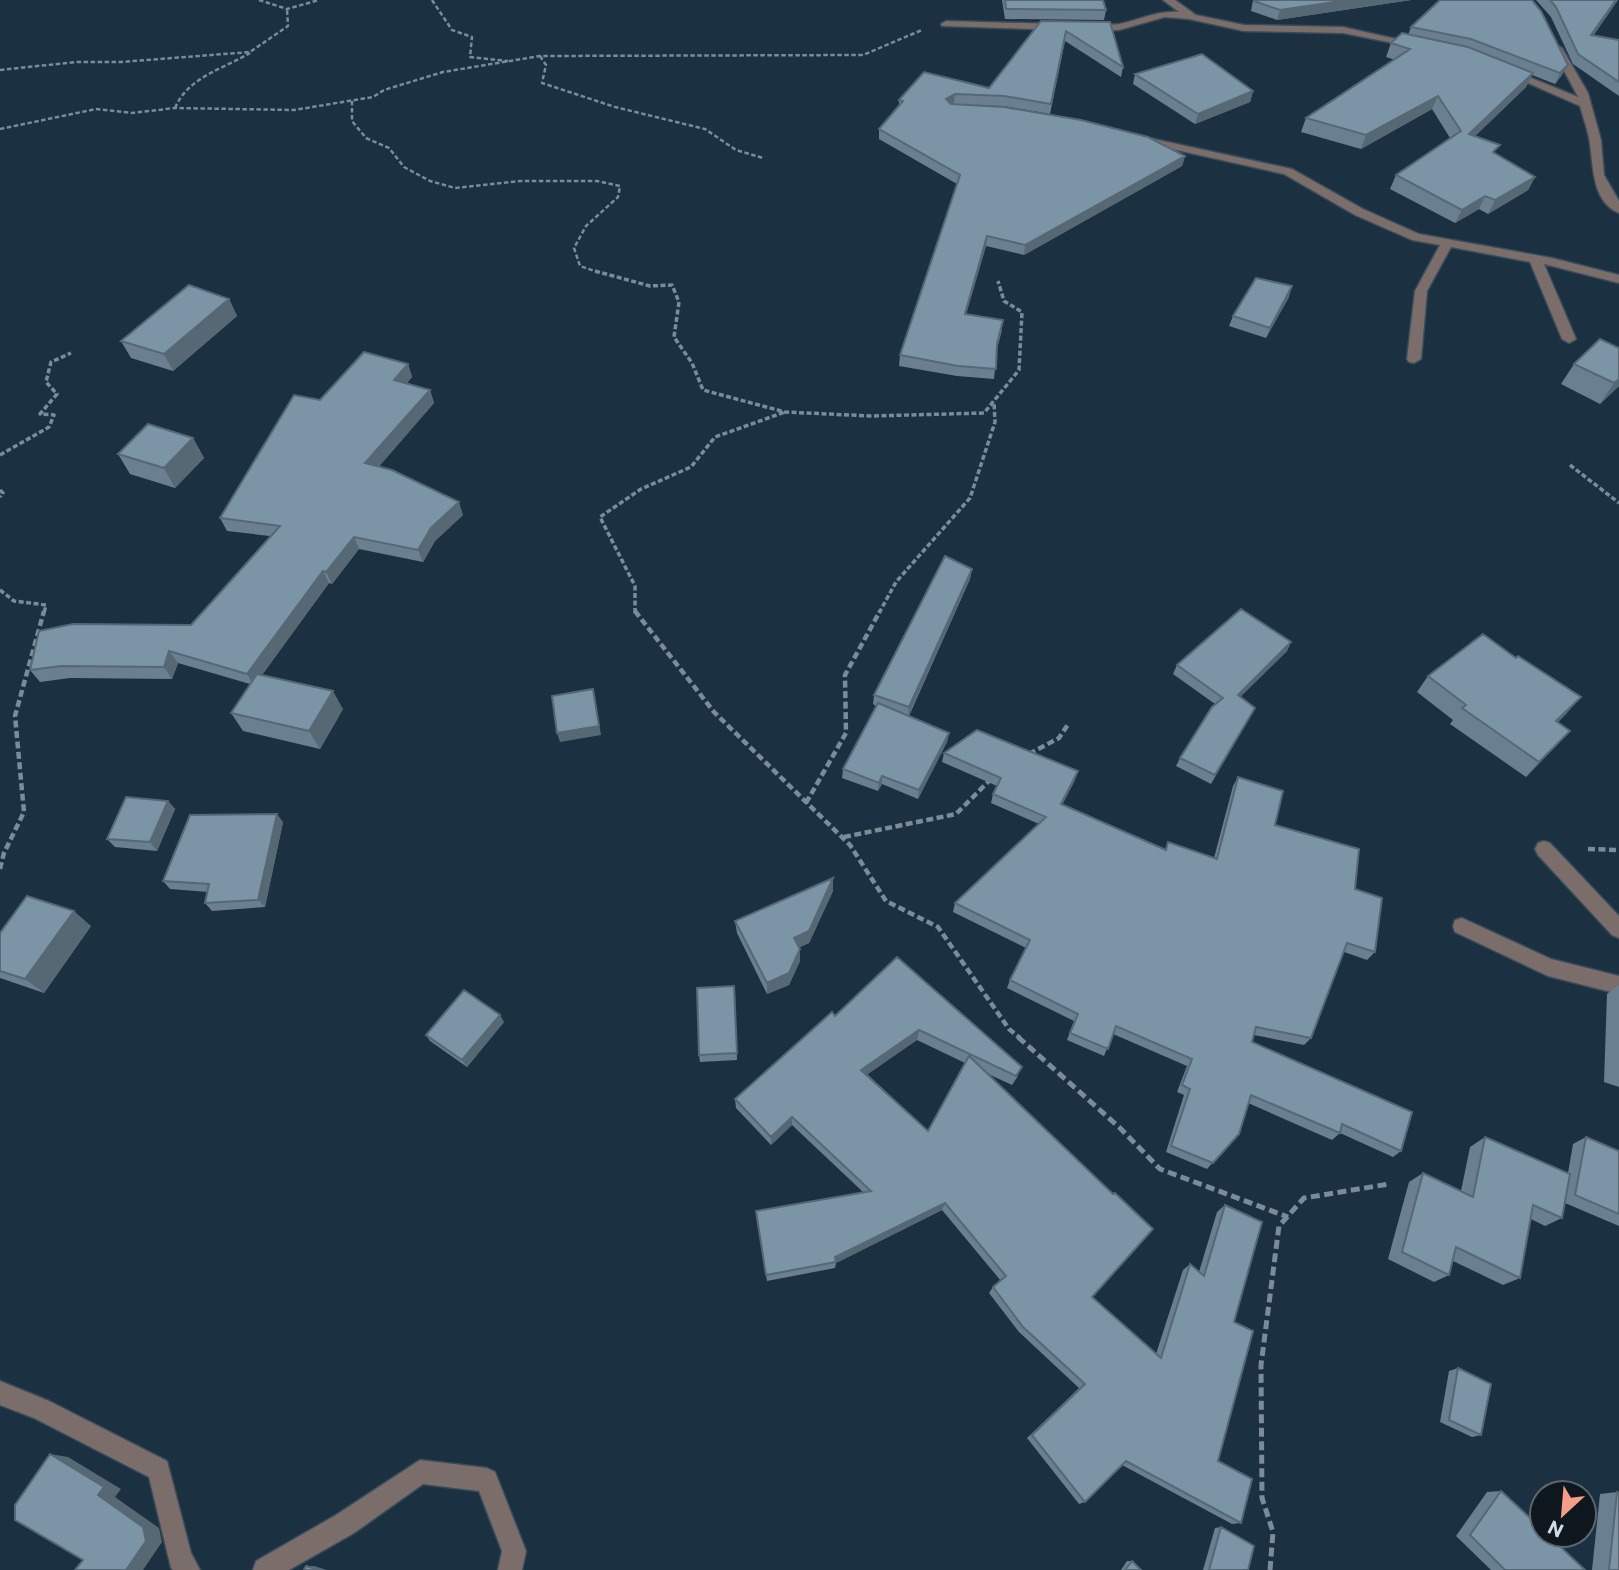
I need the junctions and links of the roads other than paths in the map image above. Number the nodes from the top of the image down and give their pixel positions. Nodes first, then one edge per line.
1 (1168, 0) edge
2 (1193, 17) junction
3 (946, 24) road end
4 (1553, 35) edge
5 (1425, 47) edge
6 (1502, 70) edge
7 (1585, 104) junction
8 (1128, 136) edge
9 (1619, 209) edge
10 (1447, 243) junction
11 (1535, 259) junction
12 (1619, 279) edge
13 (1569, 339) dead end
14 (1414, 359) dead end
15 (1544, 849) dead end
16 (1462, 926) dead end
17 (1619, 929) edge
18 (1619, 985) edge
19 (0, 1394) edge
20 (188, 1570) edge
21 (265, 1570) edge
22 (510, 1570) edge

1 - 2 street
2 - 3 street
2 - 5 street
4 - 7 street
6 - 7 street
7 - 9 street
8 - 10 street
10 - 11 street
10 - 14 street
11 - 12 street
11 - 13 street
15 - 17 street
16 - 18 street
19 - 20 street
21 - 22 street

